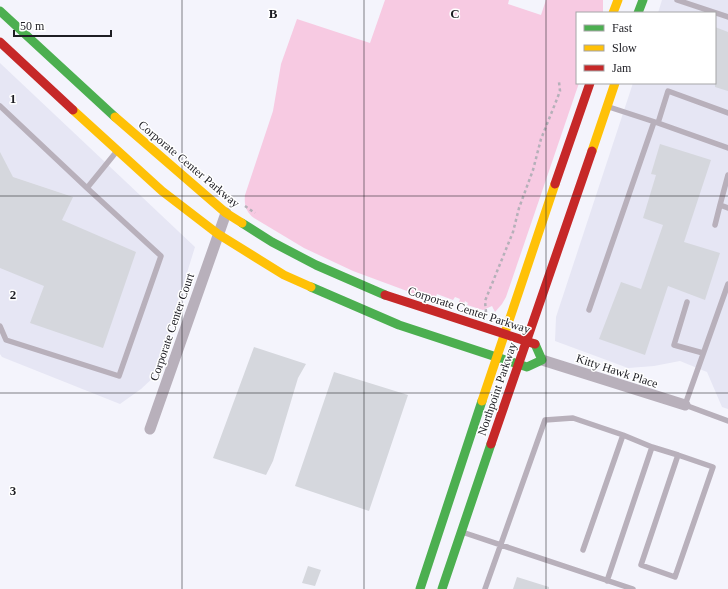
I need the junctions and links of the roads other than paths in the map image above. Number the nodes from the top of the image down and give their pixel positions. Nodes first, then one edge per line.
1 (618, 0) edge
2 (642, 0) edge
3 (677, 0) edge
4 (0, 11) edge
5 (613, 12) edge
6 (638, 12) edge
7 (713, 12) edge
8 (716, 13) edge
9 (728, 17) edge
10 (0, 42) edge
11 (590, 84) edge
12 (615, 84) edge
13 (0, 106) edge
14 (607, 106) junction
15 (728, 113) edge
16 (656, 122) junction
17 (728, 148) edge
18 (117, 150) junction
19 (728, 175) edge
20 (86, 188) junction
21 (720, 205) junction
22 (728, 208) edge
23 (226, 213) junction
24 (715, 225) dead end
25 (218, 234) junction
26 (728, 284) edge
27 (687, 302) dead end
28 (589, 310) dead end
29 (0, 326) edge
30 (504, 334) junction
31 (527, 341) junction
32 (704, 353) junction
33 (496, 357) junction
34 (542, 360) junction
35 (518, 364) junction
36 (685, 405) junction
37 (728, 421) edge
38 (150, 429) dead end
39 (623, 435) junction
40 (652, 448) junction
41 (678, 455) junction
42 (462, 532) junction
43 (500, 545) junction
44 (583, 550) dead end
45 (607, 581) junction
46 (420, 589) edge
47 (442, 589) edge
48 (485, 589) edge
49 (633, 589) edge

1 - 5 street
2 - 6 street
3 - 7 lane
4 - 23 street, Corporate Center Parkway
8 - 9 lane
10 - 18 street
11 - 30 street, Northpoint Parkway
12 - 14 street, Northpoint Parkway
13 - 20 lane
14 - 16 lane
14 - 31 street, Northpoint Parkway
15 - 16 lane
16 - 17 lane
16 - 28 lane
18 - 20 lane
18 - 25 street
19 - 21 lane
20 - 29 lane
21 - 22 lane
21 - 24 lane
23 - 25 street, Corporate Center Court
23 - 30 street, Corporate Center Parkway
25 - 33 street
25 - 38 street, Corporate Center Court
26 - 32 lane
27 - 32 lane
30 - 31 street, Corporate Center Parkway
30 - 33 street, Northpoint Parkway
31 - 34 street, Corporate Center Parkway
31 - 35 street, Northpoint Parkway
32 - 36 lane
33 - 35 street
33 - 46 street, Northpoint Parkway
34 - 35 street
34 - 36 street, Kitty Hawk Place
35 - 42 street, Northpoint Parkway
36 - 37 lane
39 - 40 lane
39 - 43 lane
39 - 44 lane
40 - 41 lane
40 - 45 lane
41 - 41 lane
42 - 43 lane
42 - 47 street, Northpoint Parkway
43 - 45 lane
43 - 48 lane
45 - 49 lane

